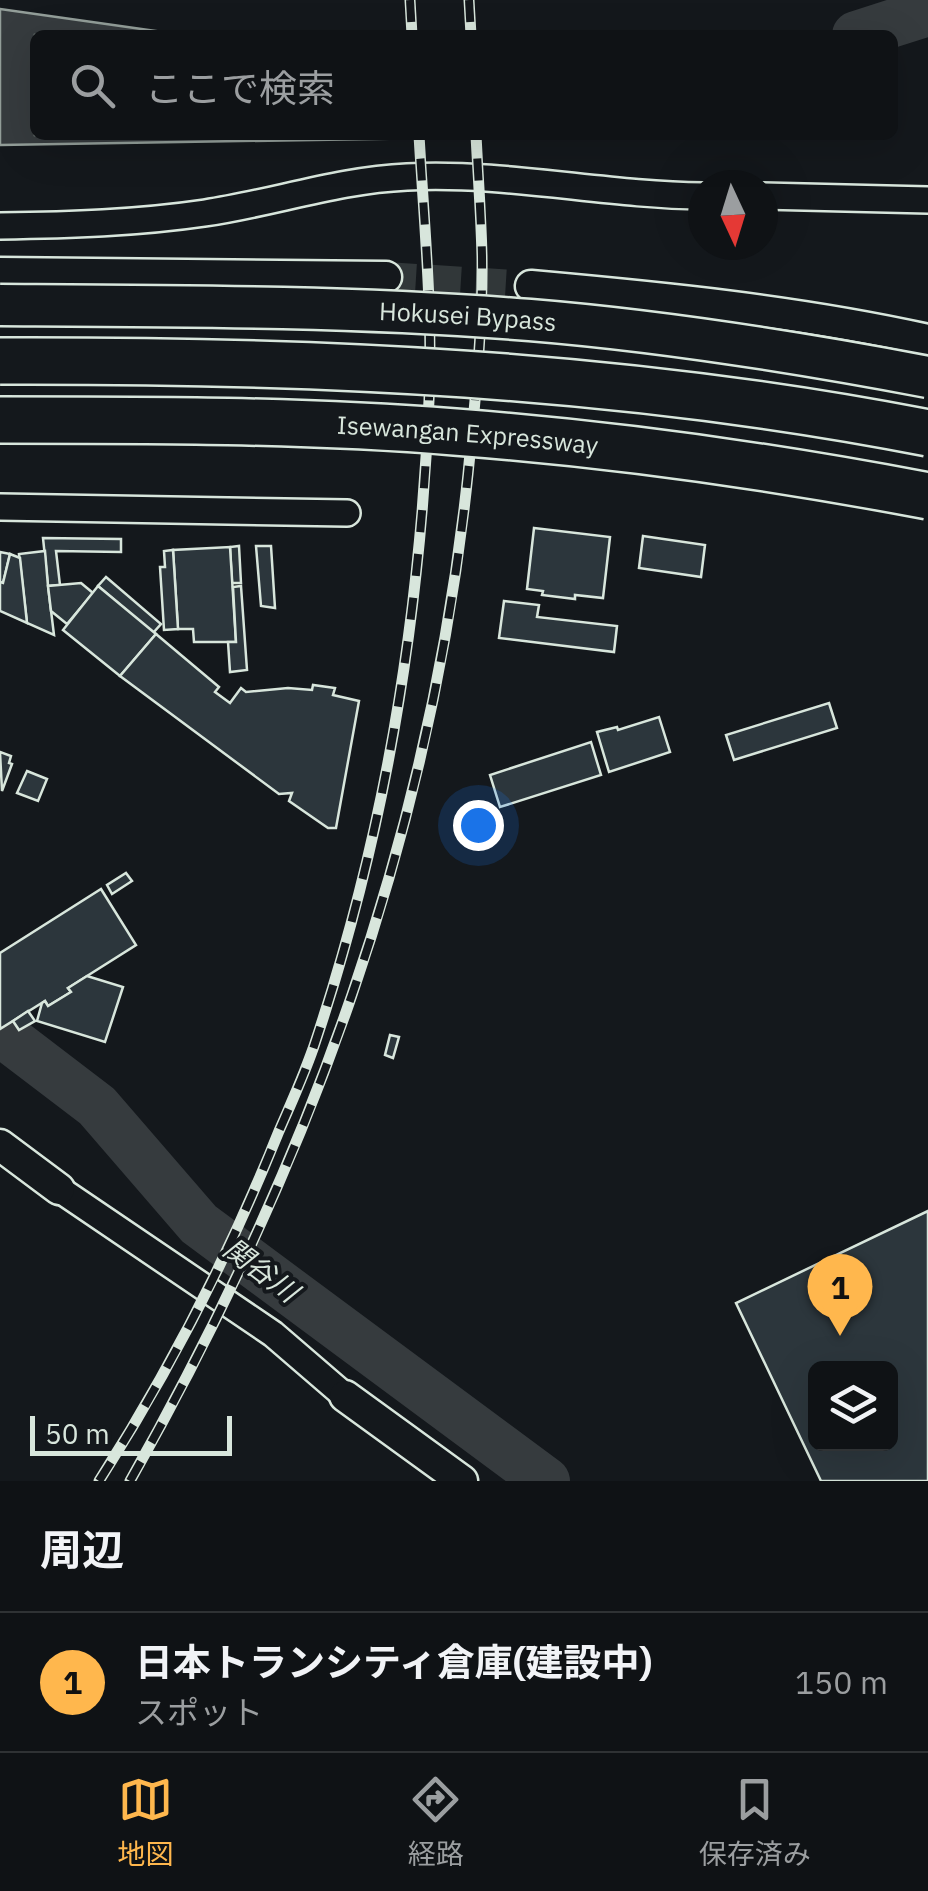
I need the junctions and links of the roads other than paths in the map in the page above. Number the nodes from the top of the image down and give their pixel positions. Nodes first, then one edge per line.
1 (688, 195) edge
2 (778, 196) edge
3 (928, 200) edge
4 (0, 226) edge
5 (0, 273) edge
6 (386, 277) tunnel mouth
7 (530, 286) tunnel mouth
8 (0, 306) edge
9 (928, 340) edge
10 (0, 361) edge
11 (928, 377) edge
12 (0, 420) edge
13 (928, 432) edge
14 (928, 496) edge
15 (0, 507) edge
16 (347, 513) dead end
17 (0, 1145) edge
18 (59, 1188) joint
19 (345, 1396) joint
20 (462, 1481) edge

1 - 4 street
2 - 3 street
5 - 6 street
7 - 9 street
8 - 11 highway, Hokusei Bypass, bridge
10 - 13 highway, bridge
12 - 14 highway, Isewangan Expressway, bridge
15 - 16 street
17 - 18 street
18 - 19 street
19 - 20 street

